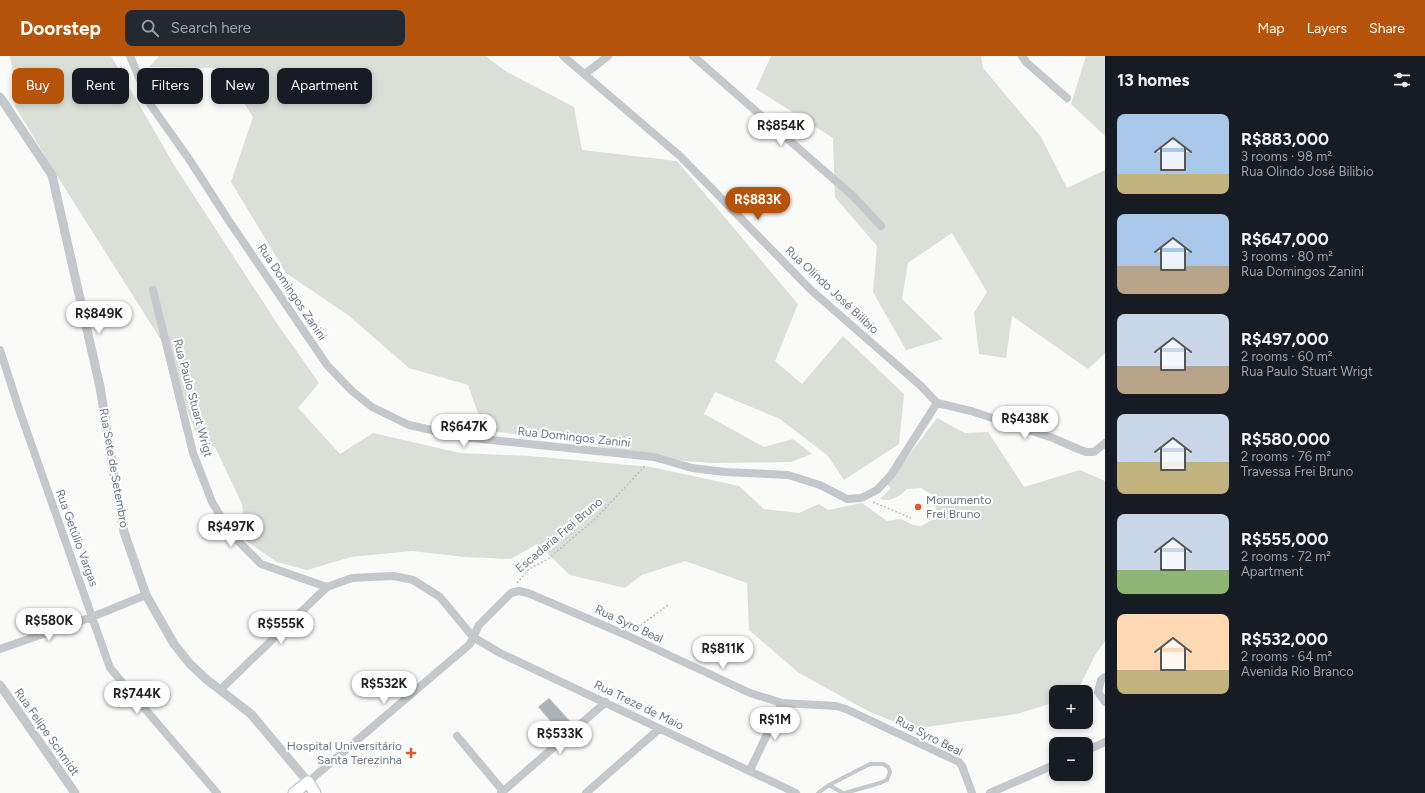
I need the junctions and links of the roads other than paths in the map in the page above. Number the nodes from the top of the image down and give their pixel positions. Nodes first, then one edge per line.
1 (130, 56) edge
2 (563, 56) edge
3 (608, 56) edge
4 (693, 56) edge
5 (1022, 56) edge
6 (585, 74) junction
7 (0, 97) edge
8 (1067, 98) dead end
9 (882, 226) dead end
10 (153, 290) dead end
11 (0, 350) edge
12 (937, 403) junction
13 (1105, 443) edge
14 (327, 587) junction
15 (146, 595) junction
16 (92, 617) junction
17 (473, 637) junction
18 (0, 649) edge
19 (1105, 677) edge
20 (0, 685) edge
21 (221, 689) junction
22 (606, 702) junction
23 (1105, 702) edge
24 (782, 704) junction
25 (659, 728) junction
26 (457, 736) dead end
27 (1105, 742) edge
28 (1093, 748) edge
29 (1049, 767) edge
30 (750, 770) junction
31 (308, 782) junction
32 (828, 785) junction
33 (502, 792) edge
34 (790, 792) edge
35 (74, 793) edge
36 (217, 793) edge
37 (294, 793) edge
38 (315, 793) edge
39 (586, 793) edge
40 (818, 793) edge
41 (844, 793) edge
42 (972, 793) edge
43 (990, 793) edge

1 - 12 street, Rua Domingos Zanini
2 - 6 street, Rua Olindo José Bilibio
3 - 6 street
4 - 9 street
5 - 8 street
6 - 12 street, Rua Olindo José Bilibio
7 - 15 street, Rua Sete de Setembro
10 - 14 street, Rua Paulo Stuart Wrigt
11 - 16 street, Rua Getúlio Vargas
12 - 13 street
14 - 17 street
14 - 21 street
15 - 16 street
15 - 21 street, Rua Sete de Setembro
16 - 18 street
16 - 36 street, Rua Getúlio Vargas
17 - 22 street, Rua Treze de Maio
17 - 24 street, Rua Syro Beal
17 - 31 street
19 - 23 street
20 - 35 street, Rua Felipe Schmidt
21 - 31 street, Rua Sete de Setembro
22 - 25 street, Rua Treze de Maio
22 - 33 street
24 - 30 street
24 - 42 street, Rua Syro Beal
25 - 30 street, Rua Treze de Maio
25 - 39 street
26 - 33 street
27 - 28 street
29 - 43 street
30 - 34 street, Rua Treze de Maio
31 - 37 main road
31 - 38 main road, Rua Sete de Setembro
32 - 40 lane
32 - 41 lane
32 - 41 lane

